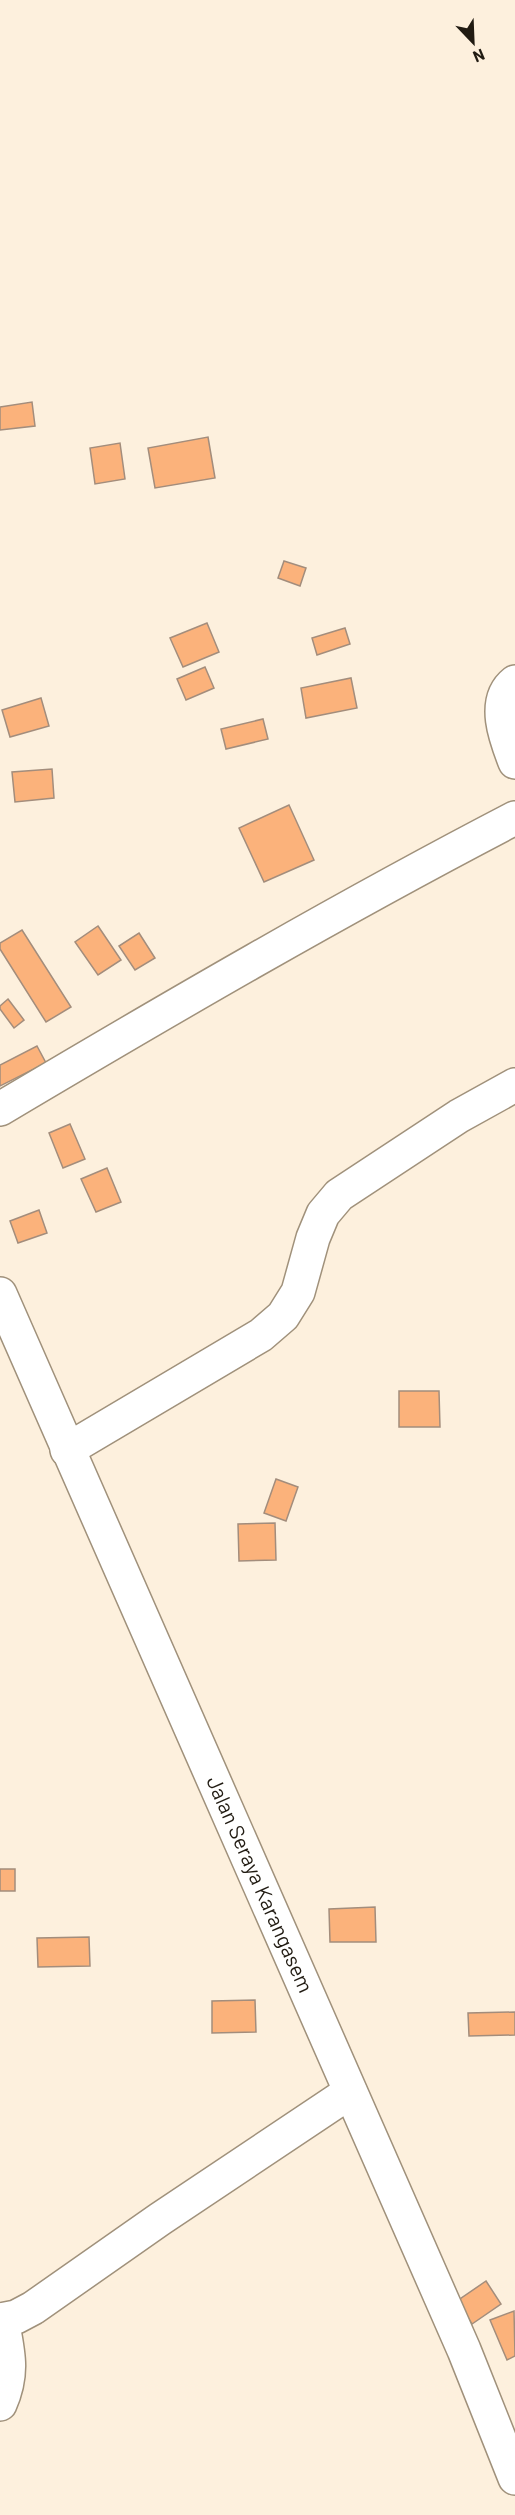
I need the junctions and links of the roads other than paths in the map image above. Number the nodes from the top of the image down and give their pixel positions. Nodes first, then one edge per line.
1 (515, 682) edge
2 (515, 762) edge
3 (515, 818) edge
4 (515, 1085) edge
5 (0, 1109) edge
6 (0, 1294) edge
7 (68, 1450) junction
8 (350, 2092) junction
9 (1, 2320) edge
10 (0, 2404) edge
11 (515, 2478) edge

1 - 2 street
3 - 5 street
4 - 7 street
6 - 7 street, Jalan Seraya Karangasem
7 - 8 street, Jalan Seraya Karangasem
8 - 9 street
8 - 11 street, Jalan Seraya Karangasem
9 - 10 street

